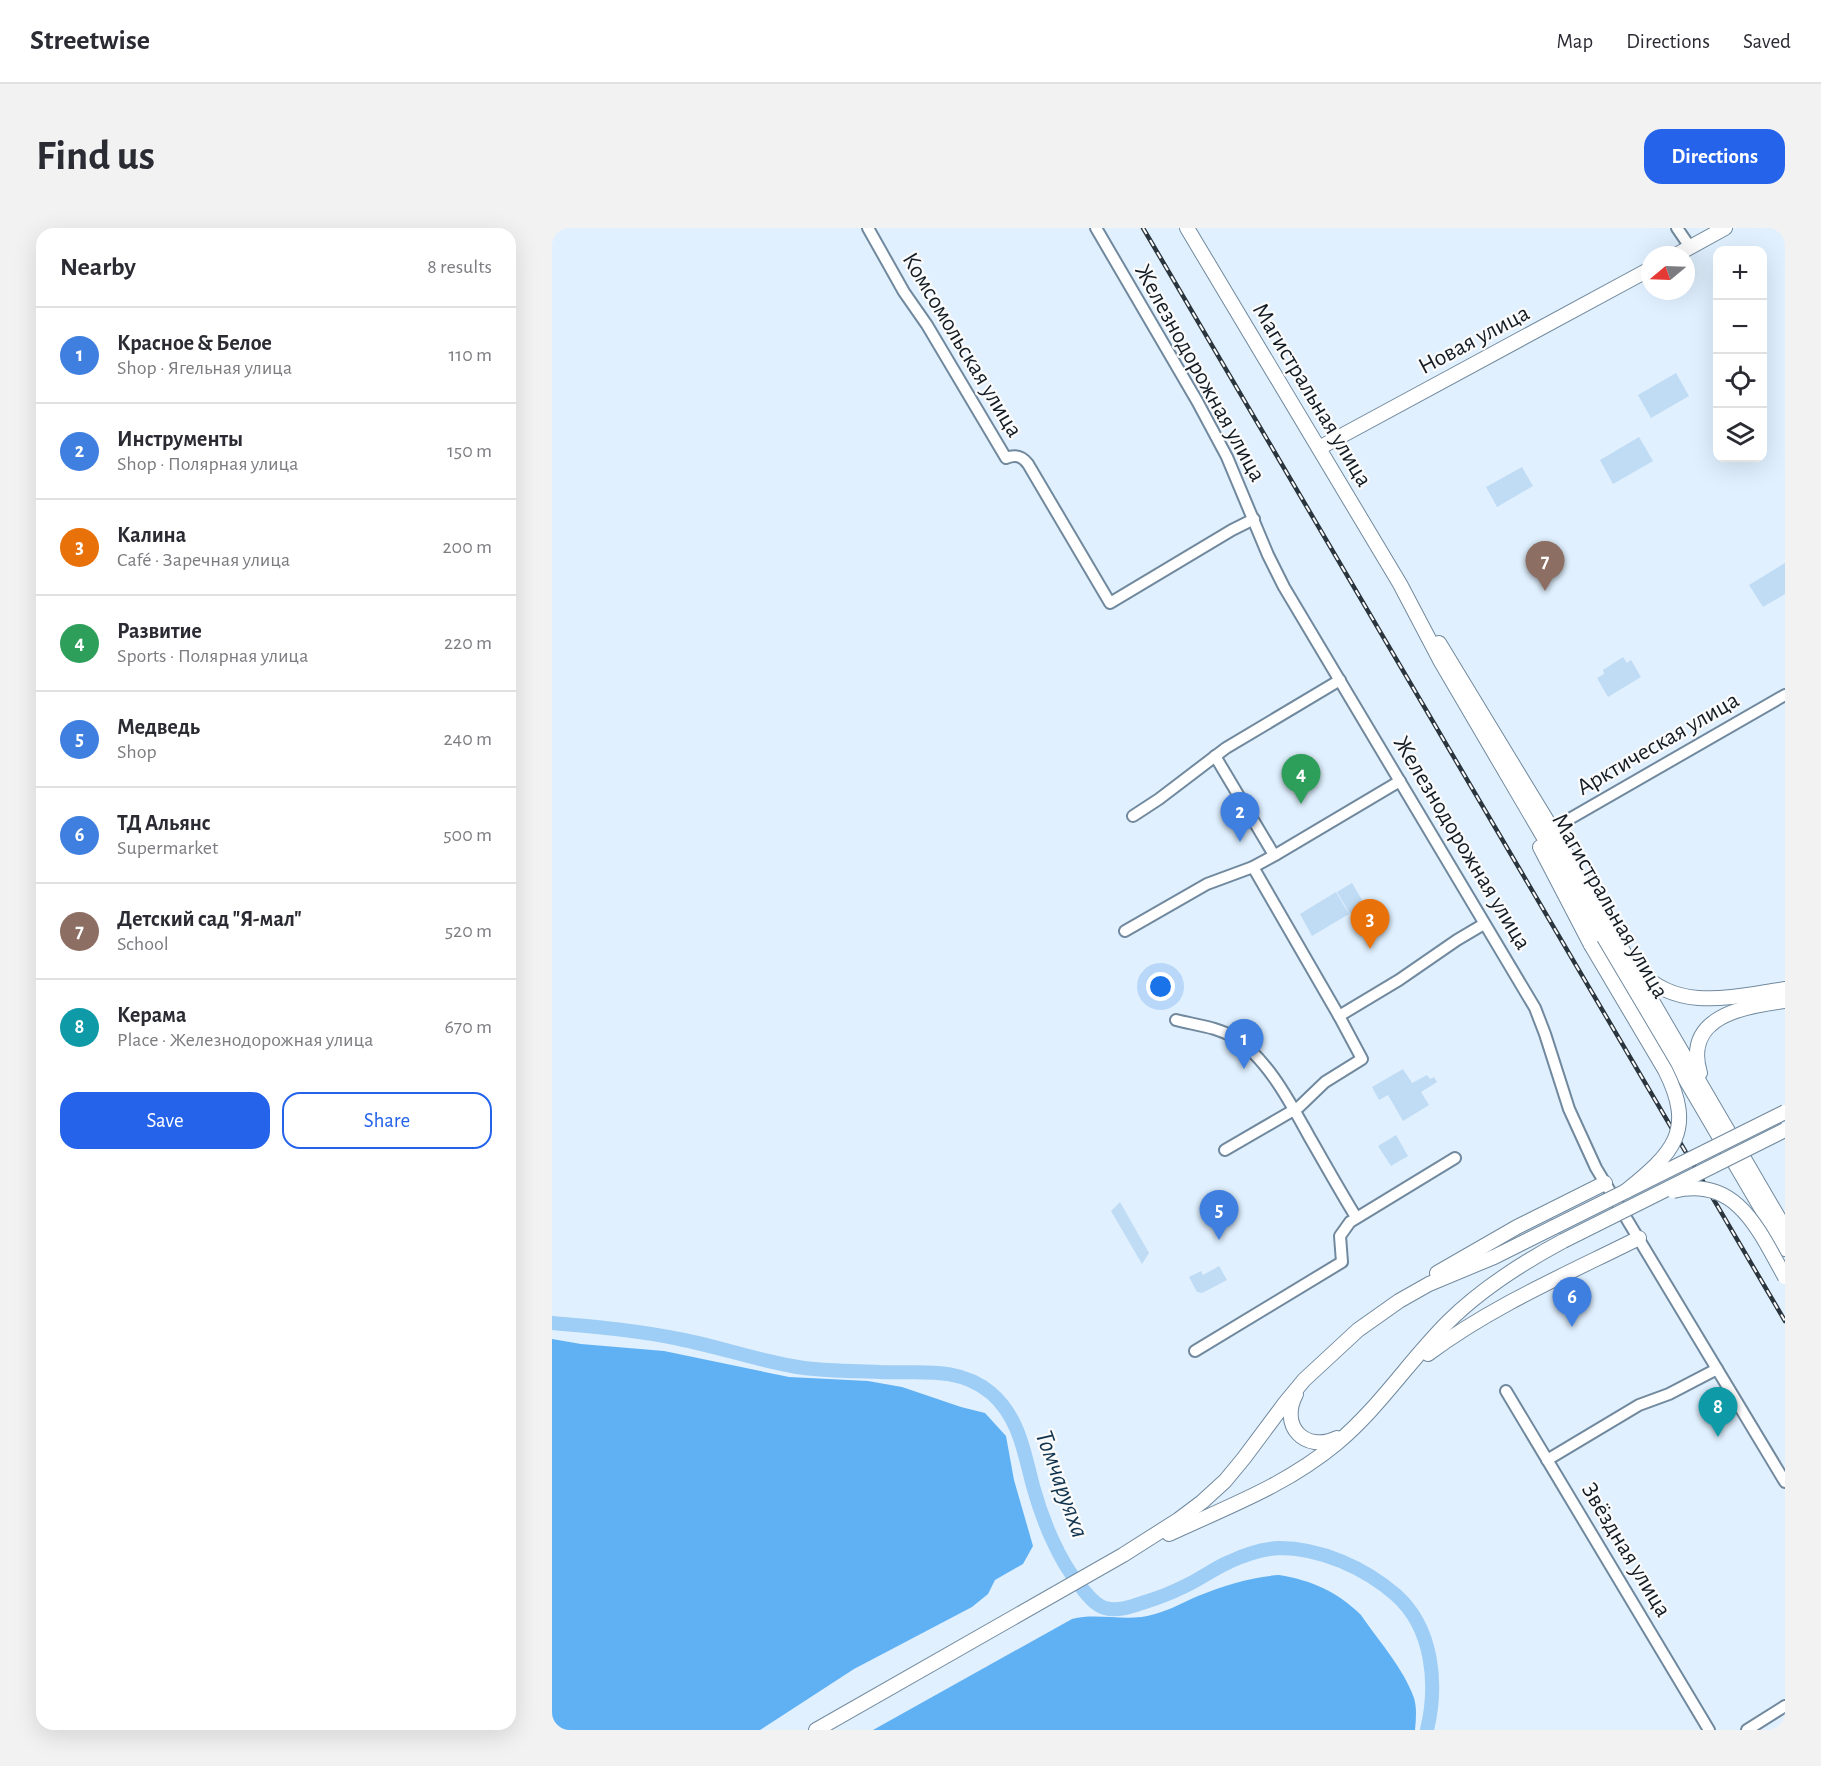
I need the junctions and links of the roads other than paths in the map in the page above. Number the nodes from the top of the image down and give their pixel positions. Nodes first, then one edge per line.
1 (868, 228) edge
2 (1096, 228) edge
3 (1187, 228) edge
4 (1677, 228) edge
5 (1725, 228) edge
6 (1689, 246) edge
7 (1692, 246) edge
8 (1641, 274) edge
9 (1319, 448) junction
10 (1254, 519) junction
11 (1400, 584) junction
12 (1340, 680) junction
13 (1785, 695) edge
14 (1461, 696) junction
15 (1215, 756) junction
16 (1400, 781) junction
17 (1133, 816) dead end
18 (1552, 829) junction
19 (1274, 855) junction
20 (1253, 867) junction
21 (1484, 924) junction
22 (1125, 931) dead end
23 (1620, 945) junction
24 (1785, 989) edge
25 (1785, 1001) edge
26 (1338, 1016) junction
27 (1176, 1020) dead end
28 (1294, 1110) junction
29 (1785, 1112) edge
30 (1727, 1129) junction
31 (1785, 1130) edge
32 (1225, 1150) dead end
33 (1455, 1158) dead end
34 (1748, 1165) junction
35 (1605, 1183) junction
36 (1626, 1191) junction
37 (1642, 1201) junction
38 (1356, 1217) junction
39 (1785, 1219) edge
40 (1785, 1229) edge
41 (1639, 1239) junction
42 (1785, 1250) edge
43 (1785, 1277) edge
44 (1358, 1330) junction
45 (1195, 1351) dead end
46 (1717, 1369) junction
47 (1404, 1371) junction
48 (1304, 1380) junction
49 (1506, 1391) dead end
50 (1352, 1430) junction
51 (1547, 1460) junction
52 (1785, 1482) edge
53 (1123, 1555) junction
54 (1785, 1706) edge
55 (816, 1730) edge
56 (1709, 1730) edge
57 (1747, 1730) edge

1 - 10 street, Комсомольская улица
2 - 10 street, Железнодорожная улица
3 - 9 main road, Магистральная улица
4 - 6 street
5 - 7 main road
8 - 9 main road, Новая улица
9 - 11 main road, Магистральная улица
10 - 12 street, Железнодорожная улица
11 - 14 main road, Магистральная улица
11 - 18 main road, Магистральная улица
12 - 15 street
12 - 16 street, Железнодорожная улица
13 - 18 street, Арктическая улица
14 - 36 main road, bridge
14 - 42 main road, Магистральная улица
15 - 17 street
15 - 19 street
16 - 19 street
16 - 21 street, Железнодорожная улица
18 - 23 main road, Магистральная улица
19 - 20 street
20 - 22 street
20 - 26 street
21 - 26 street
21 - 35 street, Железнодорожная улица
23 - 24 main road
23 - 30 main road, Магистральная улица
25 - 30 main road
26 - 28 street
27 - 28 street
28 - 32 street
28 - 38 street
29 - 36 main road, bridge
30 - 34 main road, Магистральная улица
31 - 37 main road, bridge
33 - 38 street
34 - 39 main road
34 - 40 main road, Магистральная улица
35 - 41 street, Железнодорожная улица
35 - 44 main road
36 - 44 main road, bridge
37 - 43 main road, bridge
37 - 47 main road, bridge
38 - 45 street
41 - 46 street, Железнодорожная улица
41 - 47 main road
44 - 48 main road
46 - 51 street
46 - 52 street, Железнодорожная улица
47 - 50 main road
48 - 50 main road
48 - 53 main road
49 - 51 street, Звёздная улица
50 - 53 main road
51 - 56 street, Звёздная улица
53 - 55 main road
54 - 57 street

